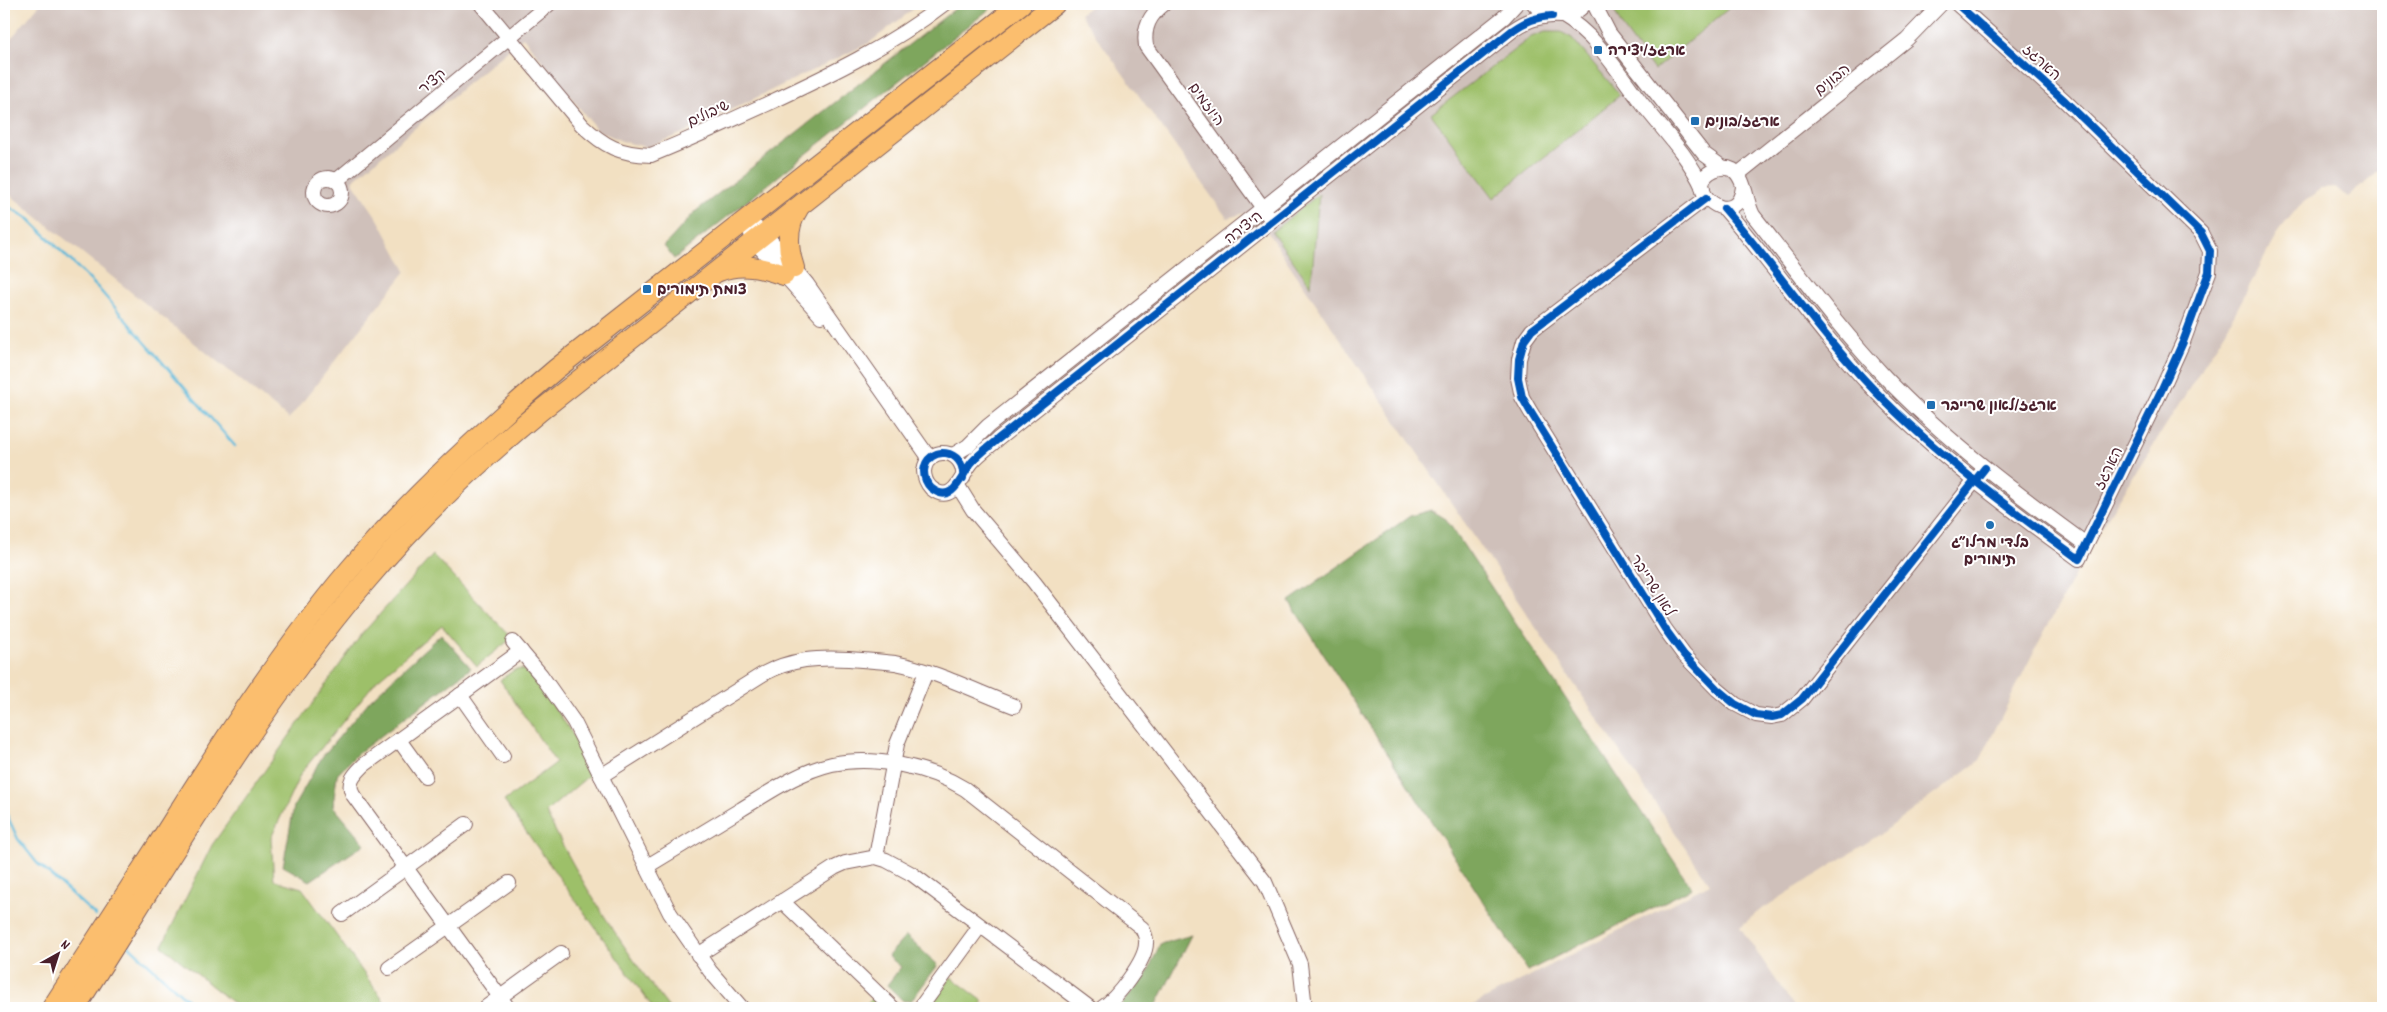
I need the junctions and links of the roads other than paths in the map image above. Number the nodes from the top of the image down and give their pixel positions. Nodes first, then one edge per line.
1 (481, 4) edge
2 (549, 4) edge
3 (944, 4) edge
4 (1021, 4) edge
5 (1055, 4) edge
6 (1164, 4) edge
7 (1516, 4) edge
8 (1534, 4) edge
9 (1585, 4) edge
10 (1594, 4) edge
11 (1940, 4) edge
12 (1957, 4) edge
13 (1558, 16) junction
14 (508, 38) junction
15 (1722, 168) junction
16 (1738, 174) junction
17 (336, 181) dead end
18 (1743, 187) junction
19 (1704, 193) junction
20 (801, 205) junction
21 (1263, 208) junction
22 (1724, 208) junction
23 (746, 220) junction
24 (1272, 221) junction
25 (760, 238) junction
26 (718, 271) junction
27 (789, 271) junction
28 (953, 455) junction
29 (930, 459) junction
30 (1985, 468) junction
31 (1975, 481) junction
32 (956, 486) junction
33 (2086, 544) junction
34 (926, 672) junction
35 (460, 695) junction
36 (1014, 706) dead end
37 (399, 740) junction
38 (503, 756) dead end
39 (893, 764) junction
40 (425, 776) dead end
41 (602, 776) junction
42 (466, 824) dead end
43 (876, 857) junction
44 (646, 867) junction
45 (406, 868) junction
46 (510, 883) dead end
47 (782, 901) junction
48 (342, 914) dead end
49 (448, 926) junction
50 (980, 926) junction
51 (561, 953) dead end
52 (698, 955) junction
53 (389, 968) dead end
54 (504, 1003) edge
55 (52, 1008) edge
56 (75, 1008) edge
57 (485, 1008) edge
58 (742, 1008) edge
59 (893, 1008) edge
60 (920, 1008) edge
61 (1090, 1008) edge
62 (1102, 1008) edge
63 (1304, 1008) edge

1 - 14 street, שיבולים
2 - 14 street, קציר
3 - 14 street, שיבולים
4 - 23 highway
5 - 20 highway
6 - 21 street, היוזמים
7 - 21 street, היצירה
8 - 13 street
9 - 13 street, היצירה
10 - 15 street
11 - 16 street, הבונים
12 - 33 street, הארגז
13 - 19 street
13 - 24 street, היצירה
14 - 17 street, קציר
15 - 16 street
15 - 19 street
16 - 18 street
18 - 22 street
18 - 30 street
19 - 22 street
19 - 31 street, לאון שרייבר
20 - 25 highway
20 - 27 highway
21 - 24 street, היוזמים
21 - 28 street, היצירה
22 - 31 street, הארגז
23 - 25 street
23 - 55 highway
24 - 32 street, היצירה
25 - 26 highway
25 - 27 street
26 - 27 highway
26 - 56 highway
27 - 29 street
28 - 29 street
28 - 32 street
29 - 32 street
30 - 31 street, לאון שרייבר
30 - 33 street
31 - 33 street, הארגז
32 - 63 street
34 - 36 street
34 - 39 street
34 - 41 street
35 - 37 street
35 - 38 street
35 - 41 street
37 - 40 street
37 - 45 street
39 - 43 street
39 - 44 street
39 - 62 street
41 - 44 street
42 - 45 street
43 - 47 street
43 - 50 street
44 - 52 street
45 - 48 street
45 - 49 street
46 - 49 street
47 - 52 street
47 - 59 street
49 - 53 street
49 - 54 street
50 - 60 street
50 - 61 street
51 - 54 street
52 - 58 street
54 - 57 street

